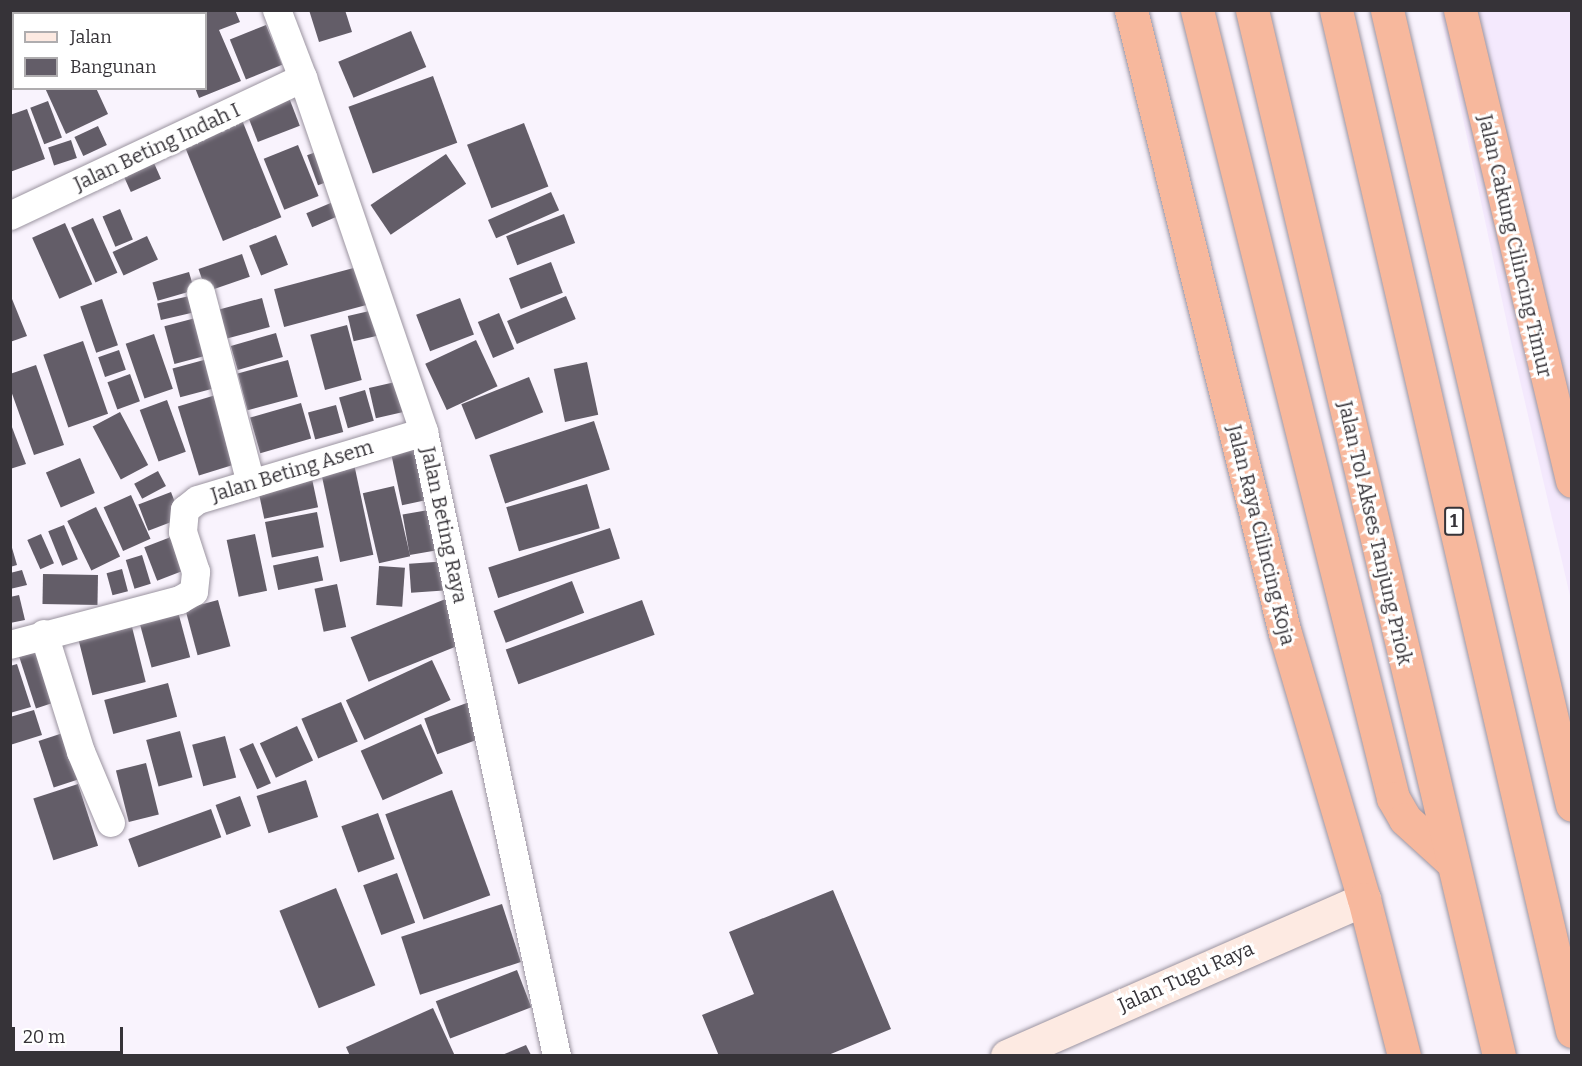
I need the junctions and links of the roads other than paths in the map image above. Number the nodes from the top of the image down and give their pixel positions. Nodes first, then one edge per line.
1 (277, 10) edge
2 (1131, 10) edge
3 (1197, 10) edge
4 (1252, 10) edge
5 (1336, 10) edge
6 (1387, 10) edge
7 (1461, 10) edge
8 (303, 78) junction
9 (10, 216) edge
10 (201, 293) dead end
11 (424, 432) junction
12 (1572, 481) edge
13 (251, 483) junction
14 (44, 634) junction
15 (10, 645) edge
16 (1572, 806) edge
17 (111, 823) dead end
18 (1451, 861) junction
19 (1364, 898) junction
20 (1572, 1031) edge
21 (557, 1056) edge
22 (1007, 1056) edge
23 (1404, 1056) edge
24 (1499, 1056) edge

1 - 8 street, Jalan Beting Raya
2 - 19 highway, Jalan Raya Cilincing Koja
3 - 18 highway
4 - 18 highway, Jalan Tol Akses Tanjung Priok
5 - 20 highway, 1
6 - 16 highway
7 - 12 highway, Jalan Cakung Cilincing Timur
8 - 9 street, Jalan Beting Indah I
8 - 11 street, Jalan Beting Raya
10 - 13 street
11 - 13 street, Jalan Beting Asem
11 - 21 street, Jalan Beting Raya
13 - 14 street, Jalan Beting Asem
14 - 15 street, Jalan Beting Asem
14 - 17 street
18 - 24 highway, Jalan Tol Akses Tanjung Priok
19 - 22 main road, Jalan Tugu Raya
19 - 23 highway, Jalan Raya Cilincing Koja

